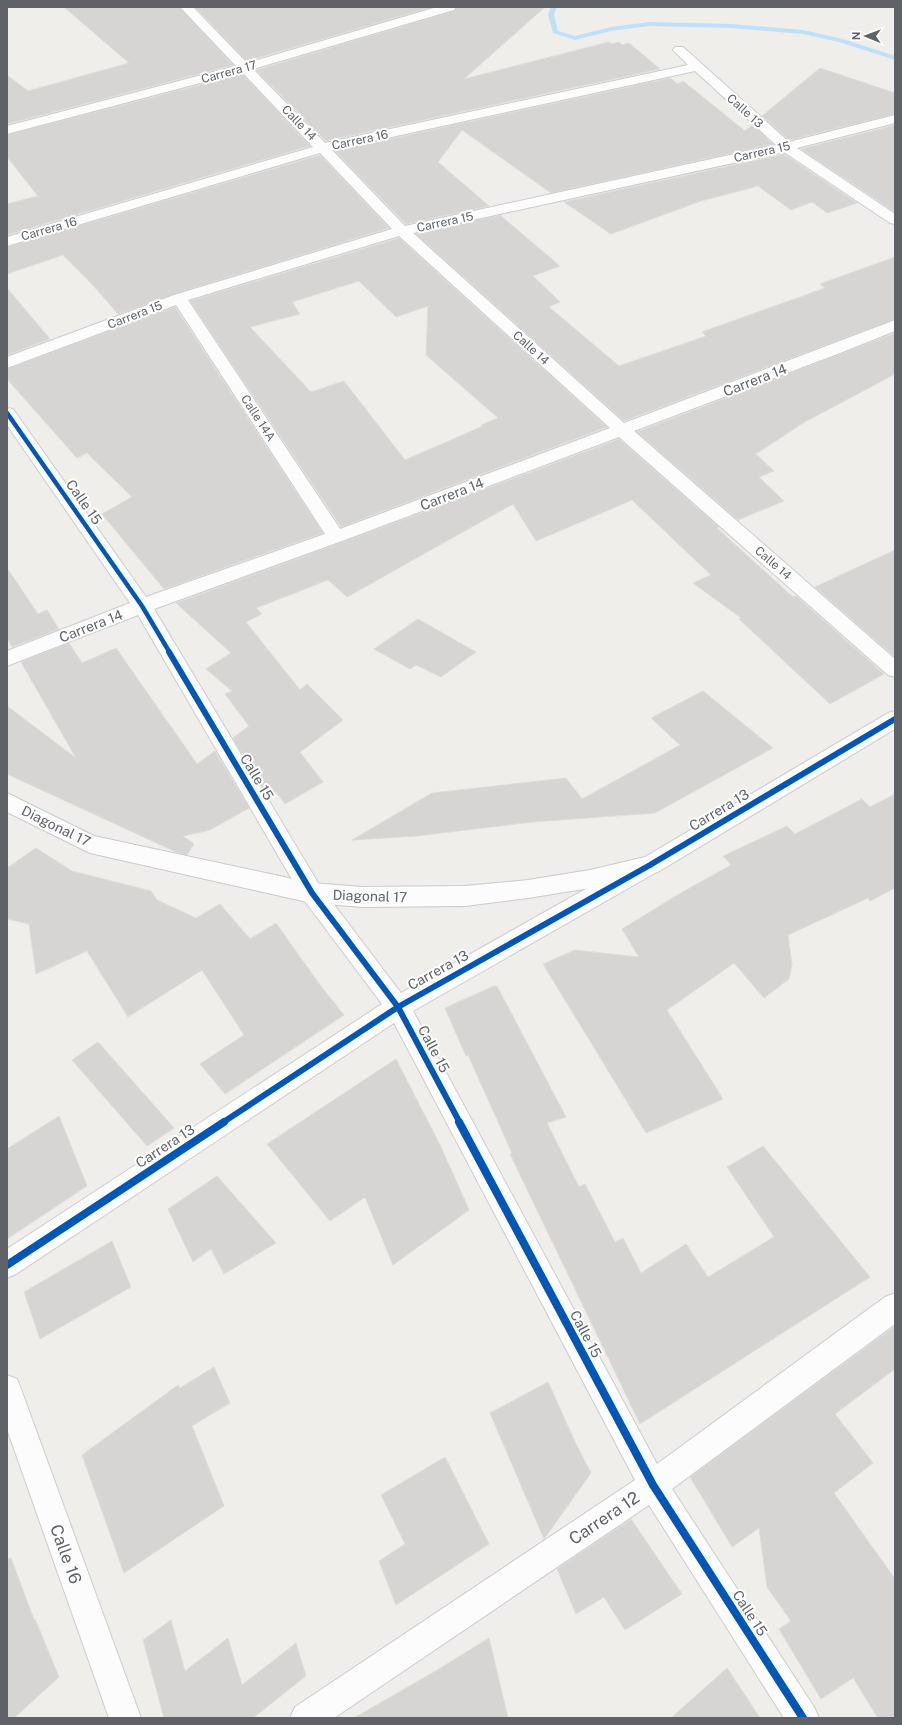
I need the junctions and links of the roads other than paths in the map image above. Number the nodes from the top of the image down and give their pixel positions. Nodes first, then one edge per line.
1 (186, 7) edge
2 (450, 7) edge
3 (679, 50) dead end
4 (696, 67) junction
5 (244, 68) junction
6 (895, 120) edge
7 (7, 130) edge
8 (786, 147) junction
9 (323, 148) junction
10 (895, 220) edge
11 (402, 231) junction
12 (7, 242) edge
13 (179, 298) junction
14 (895, 325) edge
15 (7, 363) edge
16 (7, 413) edge
17 (622, 430) junction
18 (336, 537) junction
19 (142, 606) junction
20 (7, 659) edge
21 (895, 670) edge
22 (895, 719) edge
23 (7, 802) edge
24 (650, 865) junction
25 (312, 894) junction
26 (398, 1007) junction
27 (7, 1265) edge
28 (895, 1307) edge
29 (7, 1389) edge
30 (653, 1485) junction
31 (125, 1718) edge
32 (306, 1718) edge
33 (803, 1718) edge

1 - 5 street, Calle 14
2 - 5 street, Carrera 17
3 - 4 street, Calle 13
4 - 8 street, Calle 13
4 - 9 street, Carrera 16
5 - 7 street, Carrera 17
5 - 9 street, Calle 14
6 - 8 street, Carrera 15
8 - 10 street, Calle 13
8 - 11 street, Carrera 15
9 - 11 street, Calle 14
9 - 12 street, Carrera 16
11 - 13 street, Carrera 15
11 - 17 street, Calle 14
13 - 15 street, Carrera 15
13 - 18 street, Calle 14A
14 - 17 street, Carrera 14
16 - 19 street, Calle 15
17 - 18 street, Carrera 14
17 - 21 street, Calle 14
18 - 19 street, Carrera 14
19 - 20 street, Carrera 14
19 - 25 street, Calle 15
22 - 24 street, Carrera 13
23 - 25 street, Diagonal 17
24 - 25 street, Diagonal 17
24 - 26 street, Carrera 13
25 - 26 street, Calle 15
26 - 27 street, Carrera 13
26 - 30 street, Calle 15
28 - 30 street, Carrera 12
29 - 31 street, Calle 16
30 - 32 street, Carrera 12
30 - 33 street, Calle 15

